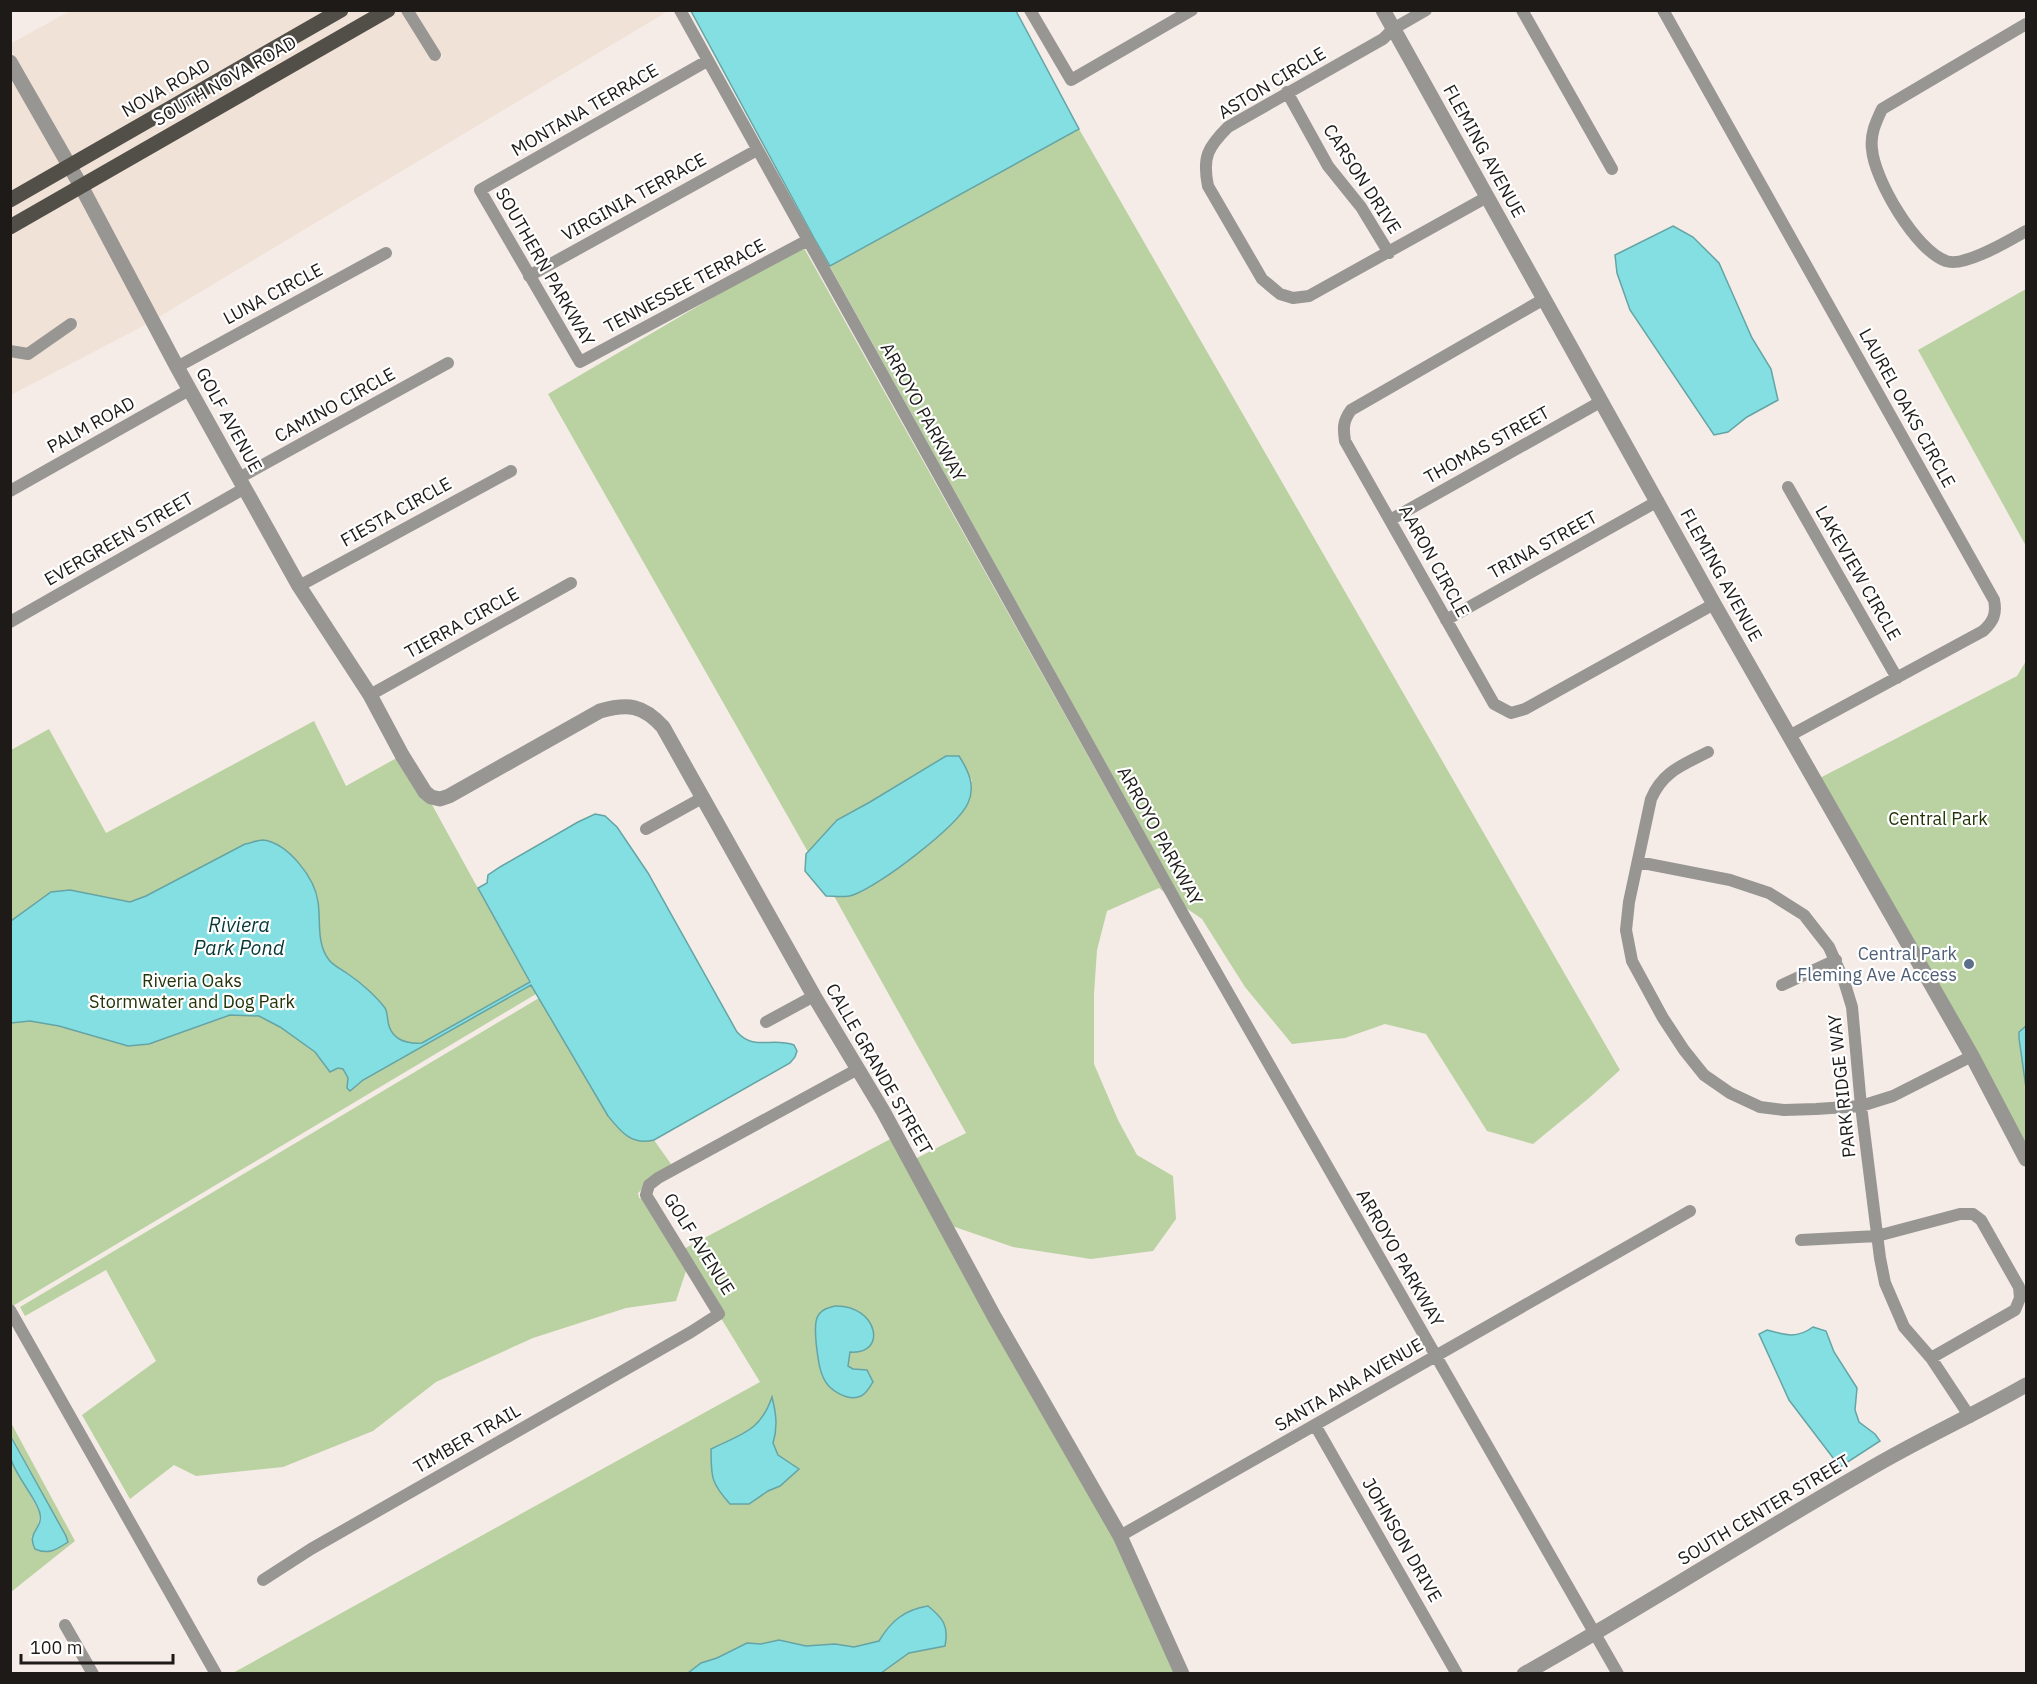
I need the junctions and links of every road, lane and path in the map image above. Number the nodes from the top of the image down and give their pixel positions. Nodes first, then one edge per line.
1 (341, 10) edge
2 (388, 10) edge
3 (407, 10) edge
4 (680, 10) edge
5 (1030, 10) edge
6 (1192, 10) edge
7 (1383, 10) edge
8 (1426, 10) edge
9 (1522, 10) edge
10 (1662, 10) edge
11 (2026, 24) edge
12 (1393, 29) junction
13 (435, 56) dead end
14 (261, 57) junction
15 (707, 61) junction
16 (10, 62) edge
17 (1287, 92) junction
18 (243, 94) junction
19 (757, 150) junction
20 (70, 166) junction
21 (1612, 169) dead end
22 (81, 186) junction
23 (480, 190) joint
24 (1486, 197) junction
25 (10, 200) edge
26 (10, 226) edge
27 (2026, 231) edge
28 (807, 241) junction
29 (386, 253) dead end
30 (1389, 253) junction
31 (529, 276) junction
32 (1544, 299) junction
33 (71, 324) dead end
34 (10, 351) edge
35 (580, 362) joint
36 (448, 363) dead end
37 (177, 367) junction
38 (189, 390) junction
39 (1602, 401) junction
40 (511, 471) dead end
41 (242, 483) junction
42 (1788, 487) dead end
43 (10, 491) edge
44 (1658, 501) junction
45 (1390, 520) junction
46 (571, 583) dead end
47 (299, 586) junction
48 (1714, 604) junction
49 (1446, 620) junction
50 (10, 622) edge
51 (1897, 678) junction
52 (370, 695) junction
53 (1789, 736) junction
54 (1708, 752) dead end
55 (425, 792) joint
56 (702, 798) junction
57 (646, 829) dead end
58 (1638, 861) junction
59 (1836, 960) junction
60 (1782, 985) dead end
61 (814, 996) junction
62 (766, 1022) dead end
63 (1972, 1056) junction
64 (856, 1070) junction
65 (1861, 1106) junction
66 (2026, 1159) edge
67 (1690, 1212) dead end
68 (1877, 1236) junction
69 (1801, 1240) dead end
70 (10, 1310) edge
71 (719, 1314) joint
72 (1436, 1356) junction
73 (1931, 1358) junction
74 (2026, 1385) edge
75 (1970, 1417) junction
76 (1315, 1425) junction
77 (1120, 1536) junction
78 (263, 1580) dead end
79 (65, 1625) dead end
80 (1596, 1634) junction
81 (93, 1674) edge
82 (216, 1674) edge
83 (1182, 1674) edge
84 (1457, 1674) edge
85 (1524, 1674) edge
86 (1618, 1674) edge

1 - 14 main road, NOVA ROAD
2 - 18 main road, SOUTH NOVA ROAD
3 - 13 street
4 - 15 street, ARROYO PARKWAY
5 - 6 street
7 - 12 street, FLEMING AVENUE
8 - 12 street, ASTON CIRCLE
9 - 21 street
10 - 51 street, LAUREL OAKS CIRCLE
11 - 27 street
12 - 17 street, ASTON CIRCLE
12 - 24 street, FLEMING AVENUE
14 - 18 main road
14 - 20 main road, NOVA ROAD
15 - 19 street, ARROYO PARKWAY
15 - 23 street, MONTANA TERRACE
16 - 20 street, GOLF AVENUE
17 - 30 street, CARSON DRIVE
17 - 30 street, ASTON CIRCLE
18 - 22 main road, SOUTH NOVA ROAD
19 - 28 street, ARROYO PARKWAY
19 - 31 street, VIRGINIA TERRACE
20 - 22 street, GOLF AVENUE
20 - 25 main road, NOVA ROAD
22 - 26 main road
22 - 37 street, GOLF AVENUE
23 - 31 street, SOUTHERN PARKWAY
24 - 30 street, ASTON CIRCLE
24 - 32 street, FLEMING AVENUE
28 - 35 street, TENNESSEE TERRACE
28 - 72 street, ARROYO PARKWAY
29 - 37 street, LUNA CIRCLE
31 - 35 street, SOUTHERN PARKWAY
32 - 39 street, FLEMING AVENUE
32 - 45 street, AARON CIRCLE
33 - 34 street
36 - 41 street, CAMINO CIRCLE
37 - 38 street, GOLF AVENUE
38 - 41 street, GOLF AVENUE
38 - 43 street, PALM ROAD
39 - 44 street, FLEMING AVENUE
39 - 45 street, THOMAS STREET
40 - 47 street, FIESTA CIRCLE
41 - 47 street, GOLF AVENUE
41 - 50 street, EVERGREEN STREET
42 - 51 street, LAKEVIEW CIRCLE
44 - 48 street, FLEMING AVENUE
44 - 49 street, TRINA STREET
45 - 49 street, AARON CIRCLE
46 - 52 street, TIERRA CIRCLE
47 - 52 street, GOLF AVENUE
48 - 49 street, AARON CIRCLE
48 - 53 street, FLEMING AVENUE
51 - 53 street, LAUREL OAKS CIRCLE
52 - 55 street, GOLF AVENUE
53 - 63 street, FLEMING AVENUE
54 - 58 street
55 - 56 street, CALLE GRANDE STREET
56 - 57 street
56 - 61 street, CALLE GRANDE STREET
58 - 59 street, PARK RIDGE WAY
58 - 65 street
59 - 60 street
59 - 65 street, PARK RIDGE WAY
61 - 62 street
61 - 64 street, CALLE GRANDE STREET
63 - 65 street
63 - 66 street, FLEMING AVENUE
64 - 71 street, GOLF AVENUE
64 - 77 street, CALLE GRANDE STREET
65 - 68 street, PARK RIDGE WAY
67 - 72 street, SANTA ANA AVENUE
68 - 69 street
68 - 73 street, PARK RIDGE WAY
68 - 73 street
70 - 82 street
71 - 78 street, TIMBER TRAIL
72 - 76 street, SANTA ANA AVENUE
72 - 80 street, ARROYO PARKWAY
73 - 75 street, PARK RIDGE WAY
74 - 75 street, SOUTH CENTER STREET
75 - 80 street, SOUTH CENTER STREET
76 - 77 street, SANTA ANA AVENUE
76 - 84 street, JOHNSON DRIVE
77 - 83 street, CALLE GRANDE STREET
79 - 81 street
80 - 85 street, SOUTH CENTER STREET
80 - 86 street, ARROYO PARKWAY

